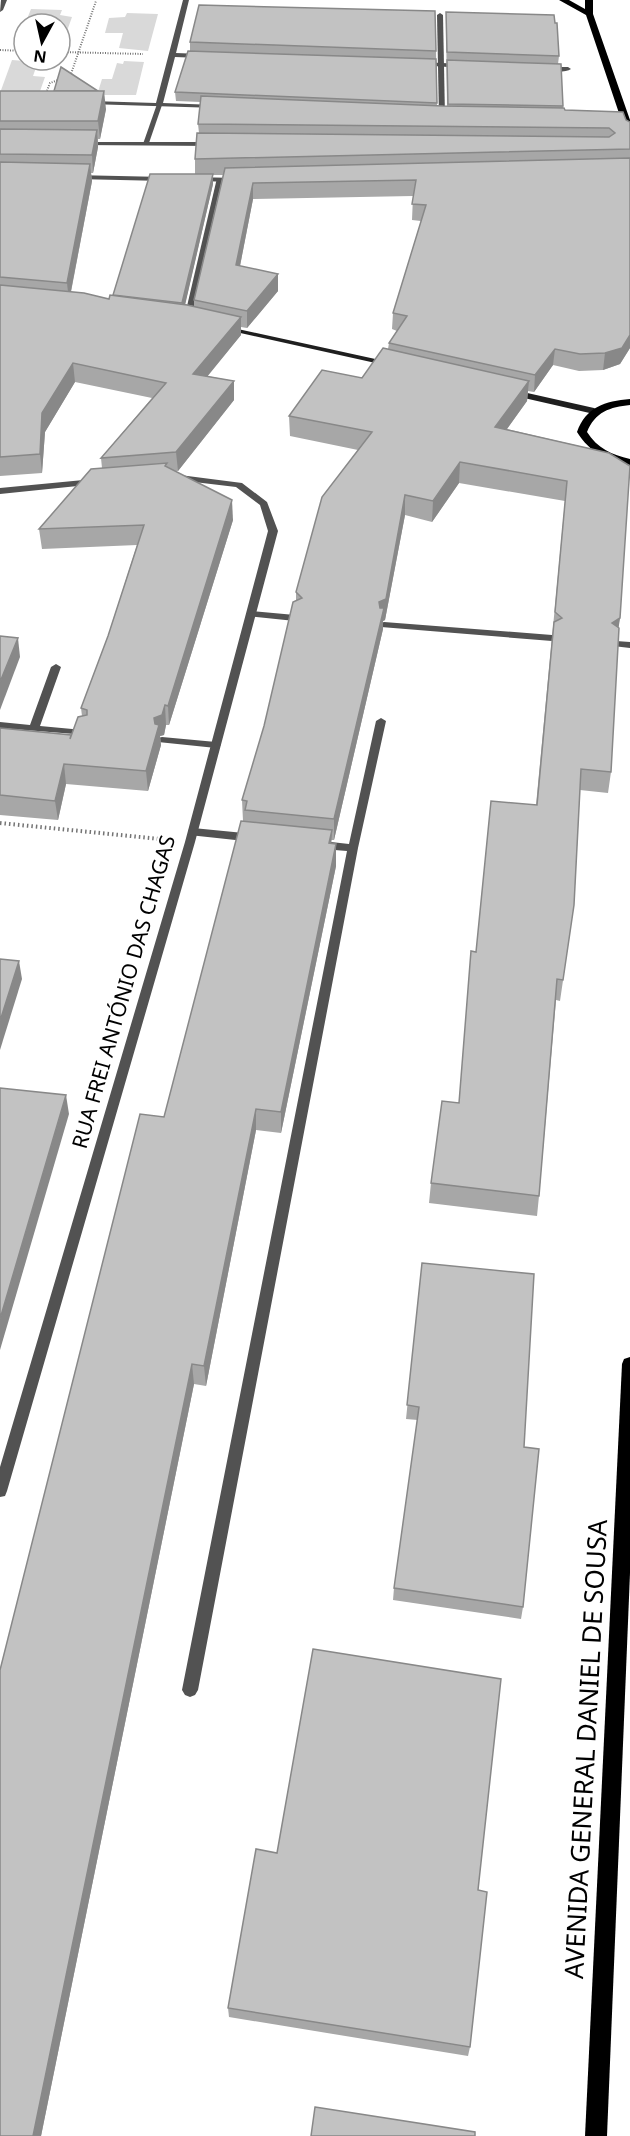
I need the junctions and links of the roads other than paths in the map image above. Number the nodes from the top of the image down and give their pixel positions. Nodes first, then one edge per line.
1 (4, 0) edge
2 (186, 0) edge
3 (563, 0) edge
4 (589, 0) edge
5 (0, 10) edge
6 (589, 14) junction
7 (440, 15) dead end
8 (173, 55) junction
9 (208, 56) edge
10 (417, 64) edge
11 (440, 65) junction
12 (475, 66) edge
13 (533, 68) edge
14 (568, 69) dead end
15 (43, 103) edge
16 (159, 105) junction
17 (218, 107) edge
18 (430, 117) edge
19 (442, 117) junction
20 (453, 117) edge
21 (625, 121) edge
22 (630, 134) edge
23 (69, 143) edge
24 (145, 143) junction
25 (216, 144) edge
26 (69, 176) edge
27 (174, 179) edge
28 (185, 179) edge
29 (243, 179) edge
30 (220, 180) junction
31 (184, 319) joint
32 (200, 322) edge
33 (223, 327) edge
34 (397, 366) edge
35 (502, 390) edge
36 (630, 395) edge
37 (630, 402) edge
38 (606, 406) junction
39 (594, 411) junction
40 (601, 453) junction
41 (630, 462) edge
42 (630, 470) edge
43 (166, 477) edge
44 (99, 482) edge
45 (0, 491) edge
46 (251, 614) junction
47 (295, 618) edge
48 (384, 625) edge
49 (552, 638) edge
50 (616, 644) edge
51 (630, 645) edge
52 (56, 667) dead end
53 (381, 721) dead end
54 (0, 725) edge
55 (34, 728) junction
56 (82, 733) edge
57 (162, 740) edge
58 (216, 745) junction
59 (191, 837) junction
60 (264, 839) edge
61 (309, 843) edge
62 (353, 848) junction
63 (630, 1364) edge
64 (1, 1485) edge
65 (190, 1690) dead end
66 (596, 2136) edge

1 - 5 street
2 - 8 street
3 - 6 main road
4 - 6 main road
6 - 21 main road
7 - 11 street
8 - 9 street
8 - 16 street
10 - 11 street
11 - 12 street
11 - 19 street
13 - 14 street
15 - 16 street
16 - 17 street
16 - 24 street
18 - 19 street
19 - 20 street
21 - 22 main road
23 - 24 street
24 - 25 street
26 - 27 street
28 - 30 street
29 - 30 street
30 - 31 street
31 - 32 main road
33 - 34 main road
35 - 39 main road
36 - 38 main road
37 - 38 main road
38 - 39 main road
39 - 40 main road
40 - 41 main road
40 - 42 main road
43 - 46 street, RUA FREI ANTÓNIO DAS CHAGAS
44 - 45 street
46 - 47 street
46 - 58 street, RUA FREI ANTÓNIO DAS CHAGAS
48 - 49 street
50 - 51 street
52 - 55 street
53 - 62 street
54 - 55 street
55 - 56 street
57 - 58 street
58 - 59 street, RUA FREI ANTÓNIO DAS CHAGAS
59 - 60 street
59 - 64 street, RUA FREI ANTÓNIO DAS CHAGAS
61 - 62 street
62 - 65 street
63 - 66 main road, AVENIDA GENERAL DANIEL DE SOUSA

